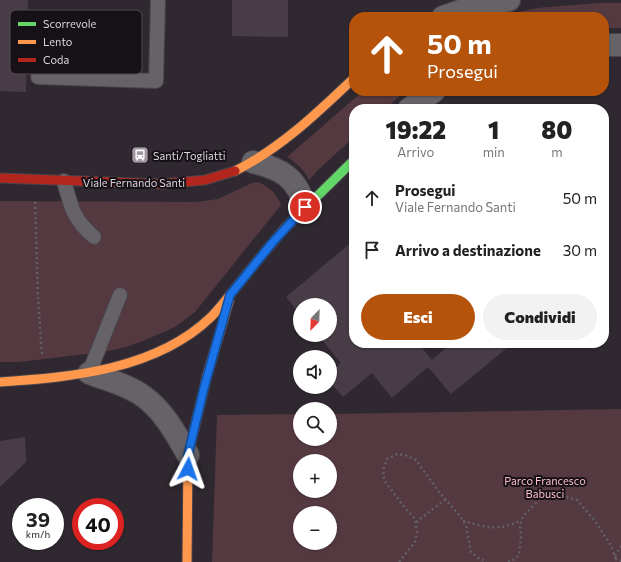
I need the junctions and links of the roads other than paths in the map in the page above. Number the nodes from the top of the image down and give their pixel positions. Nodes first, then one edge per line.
1 (158, 0) edge
2 (509, 0) edge
3 (457, 12) edge
4 (609, 45) edge
5 (621, 45) edge
6 (38, 77) dead end
7 (349, 83) edge
8 (427, 96) edge
9 (416, 104) edge
10 (253, 162) junction
11 (349, 165) edge
12 (0, 178) edge
13 (64, 181) junction
14 (305, 207) junction
15 (94, 237) dead end
16 (120, 295) dead end
17 (230, 295) junction
18 (90, 373) junction
19 (0, 382) edge
20 (188, 455) junction
21 (187, 562) edge

1 - 6 lane
2 - 3 street
4 - 5 street
7 - 10 street, Viale Fernando Santi
8 - 9 street
10 - 13 street, Viale Fernando Santi
10 - 14 street
11 - 14 street
12 - 13 street, Viale Fernando Santi
13 - 15 lane
14 - 17 street
16 - 18 lane
17 - 18 street
17 - 20 street
18 - 19 street
18 - 20 street
20 - 21 street

